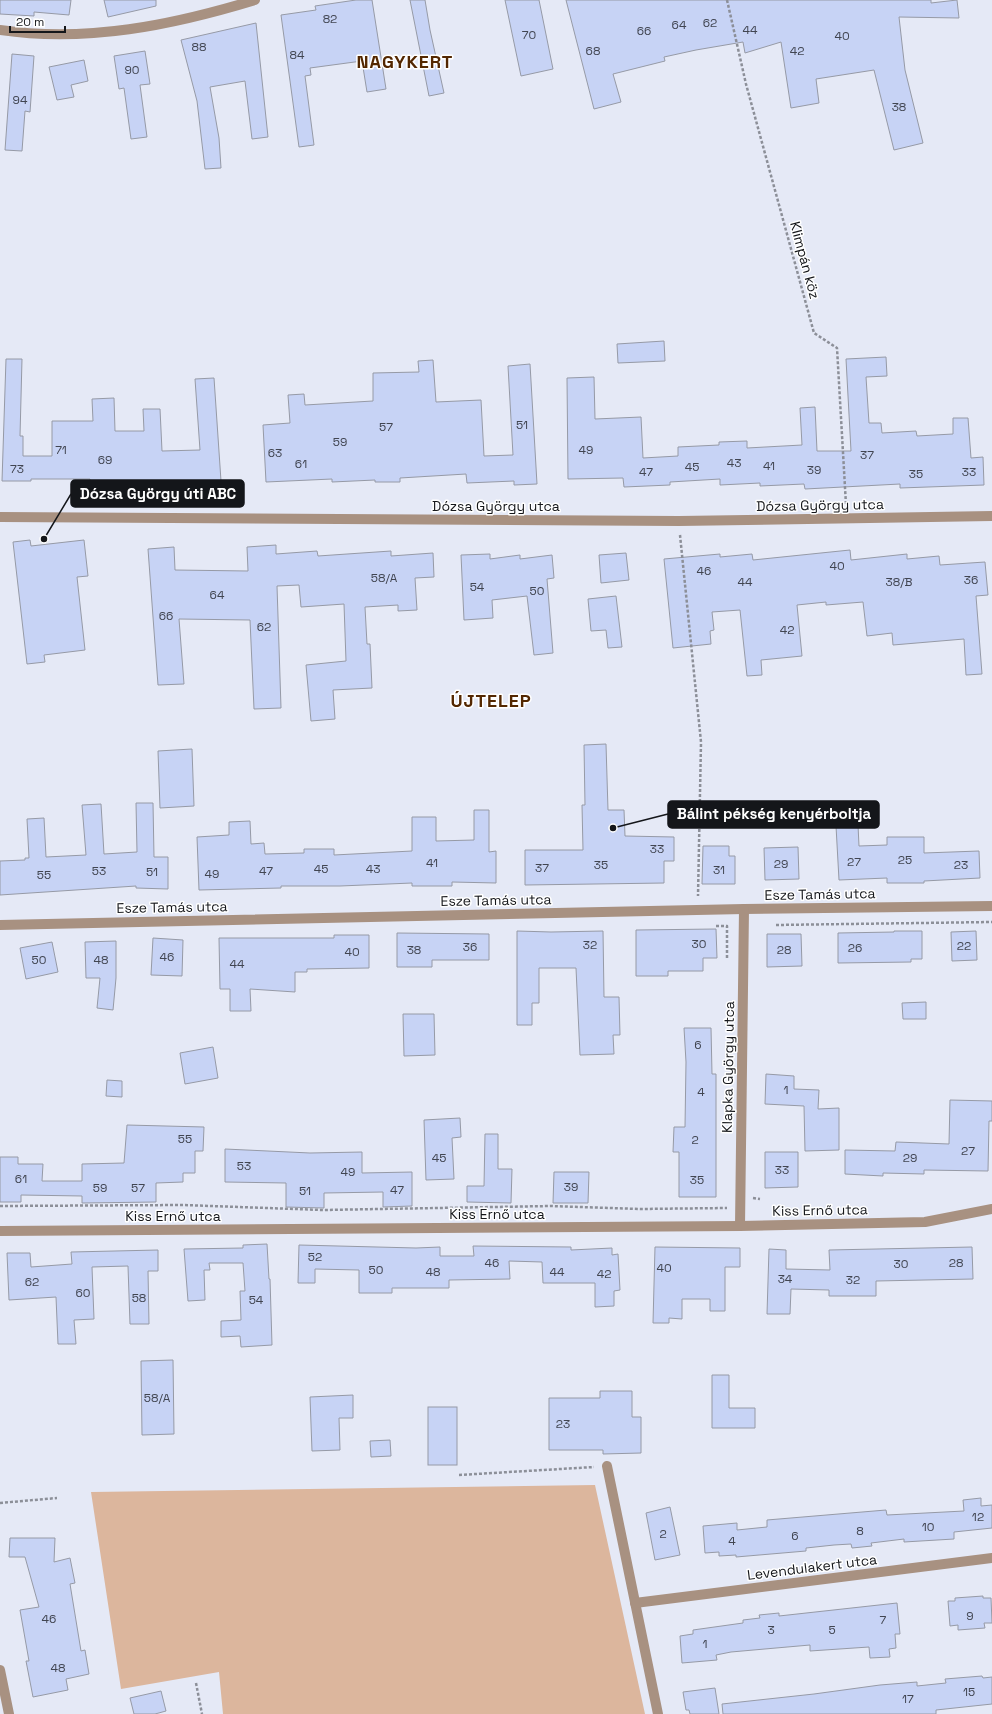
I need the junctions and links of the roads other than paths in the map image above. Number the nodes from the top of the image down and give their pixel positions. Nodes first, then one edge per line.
1 (255, 0) edge
2 (0, 30) edge
3 (992, 516) edge
4 (0, 517) edge
5 (992, 906) edge
6 (744, 909) junction
7 (0, 925) edge
8 (992, 1209) edge
9 (740, 1226) junction
10 (0, 1231) edge
11 (606, 1466) road end
12 (992, 1558) edge
13 (635, 1603) junction
14 (0, 1670) edge
15 (9, 1714) edge
16 (658, 1714) edge

1 - 2 street
3 - 4 street, Dózsa György utca
5 - 6 street, Esze Tamás utca
6 - 7 street, Esze Tamás utca
6 - 9 street, Klapka György utca
8 - 9 street, Kiss Ernő utca
9 - 10 street, Kiss Ernő utca
11 - 13 street
12 - 13 street, Levendulakert utca
13 - 16 street
14 - 15 street

